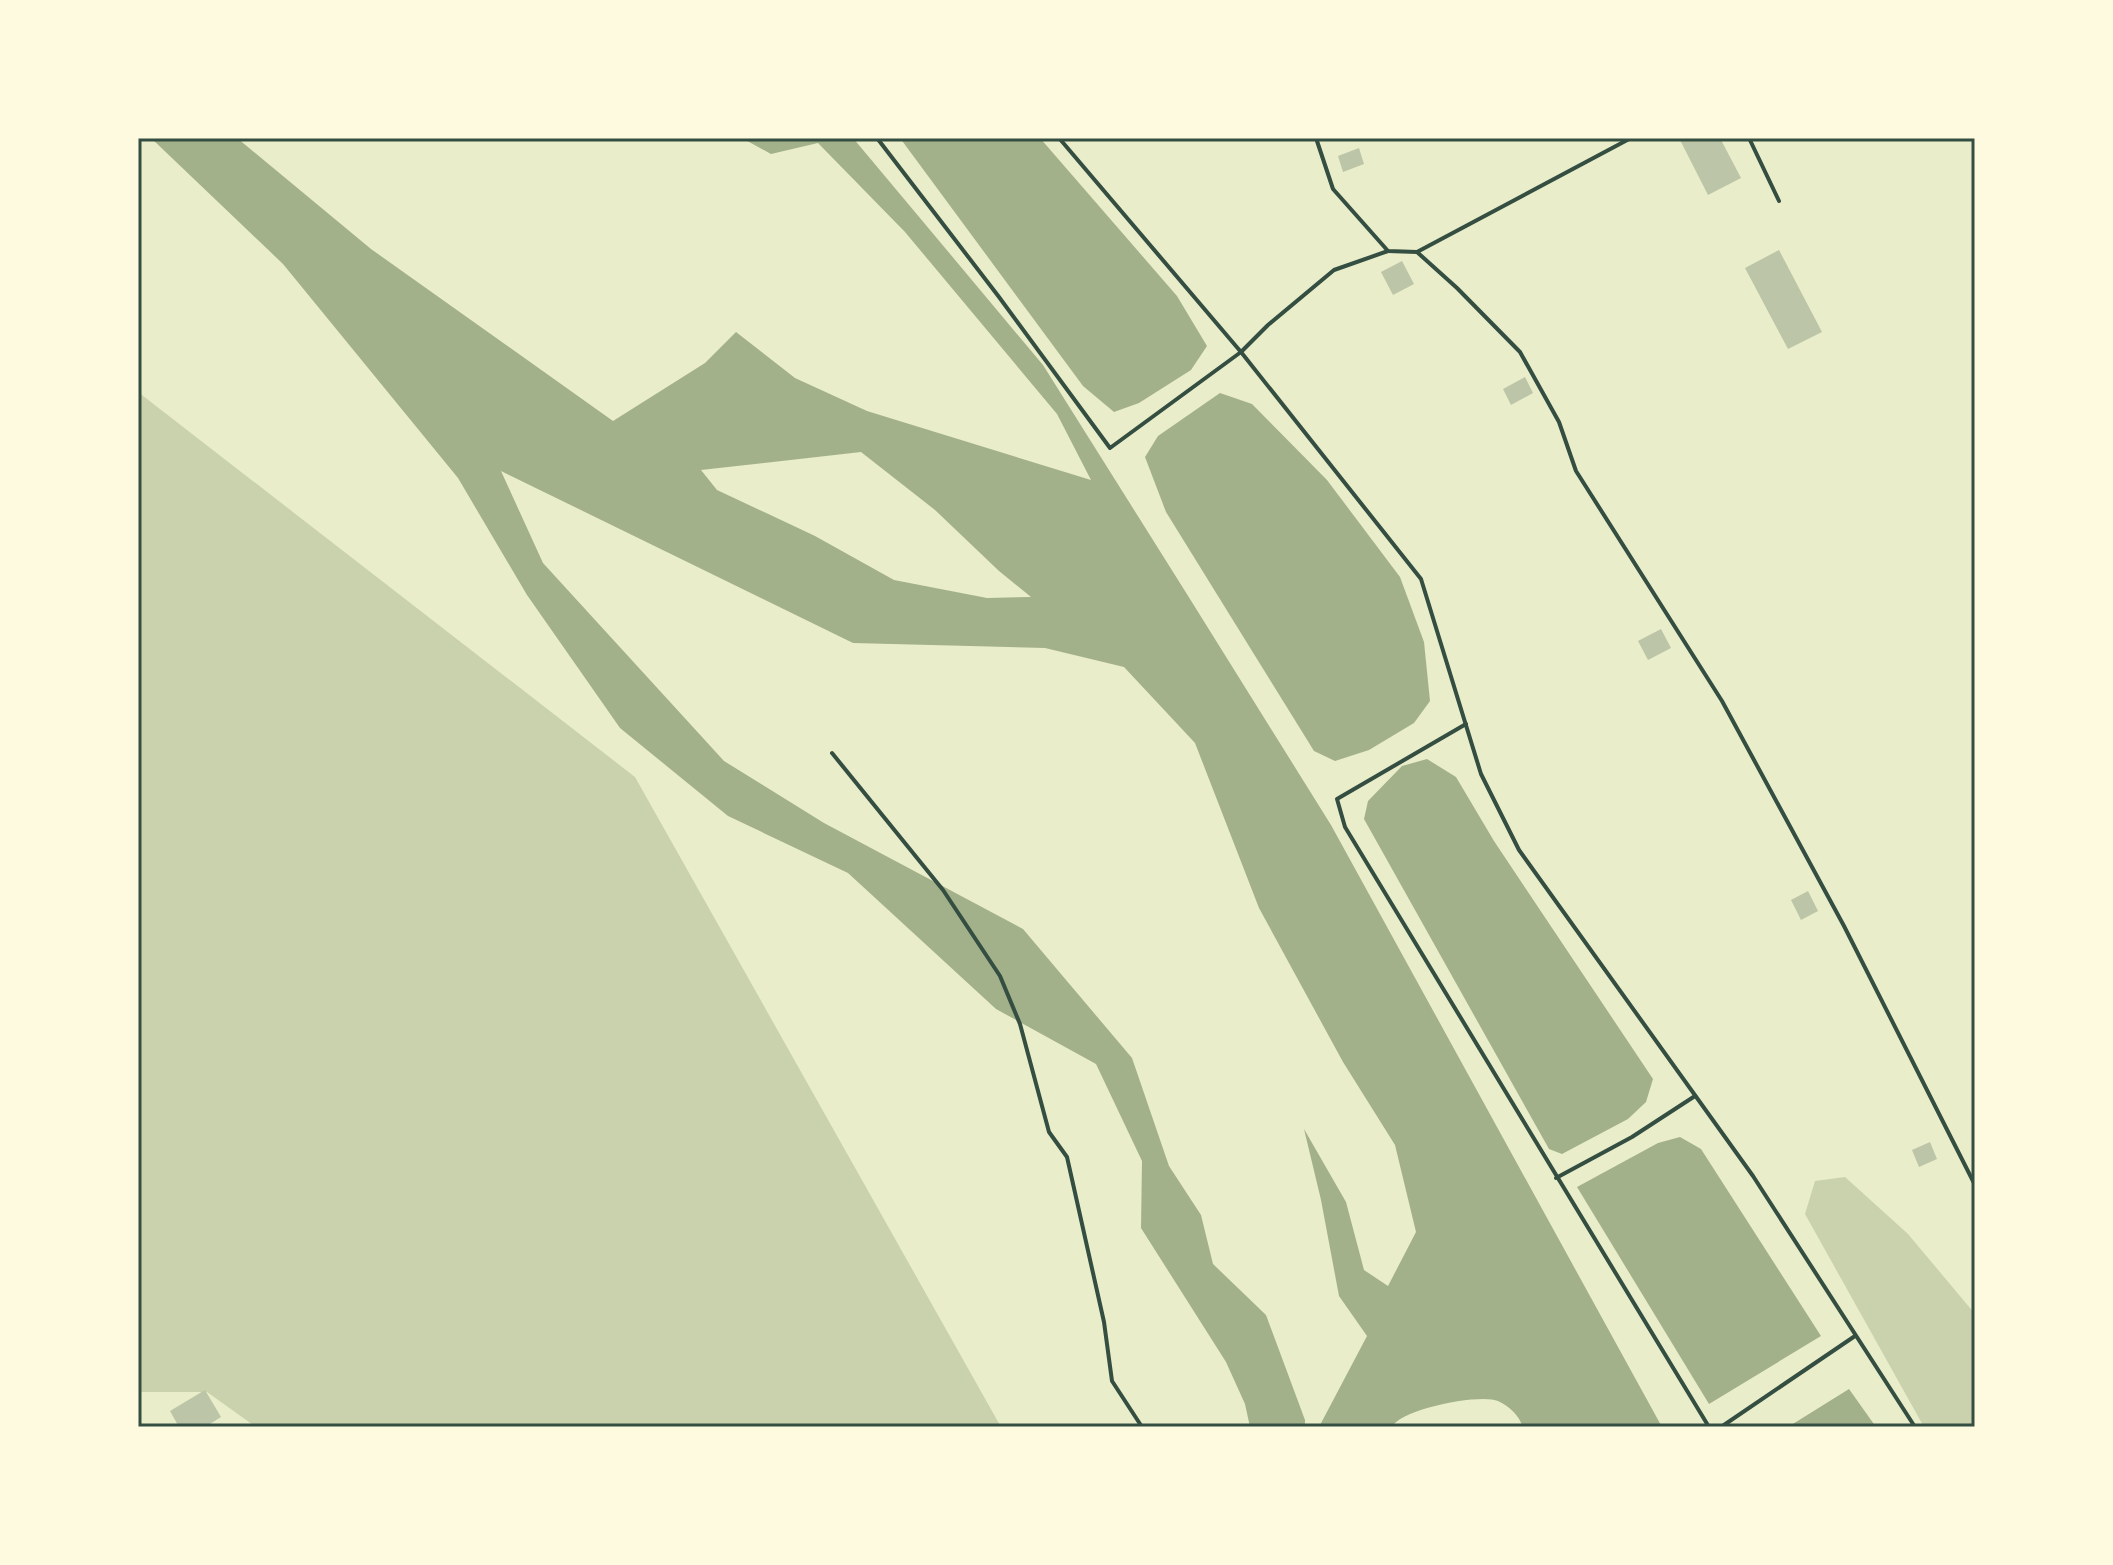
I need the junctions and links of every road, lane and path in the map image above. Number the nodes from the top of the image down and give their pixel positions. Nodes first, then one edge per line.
1 (877, 138) edge
2 (1059, 138) edge
3 (1316, 138) edge
4 (1631, 138) edge
5 (1749, 138) edge
6 (1779, 201) dead end
7 (1388, 251) junction
8 (1417, 252) junction
9 (1241, 352) junction
10 (1466, 724) junction
11 (832, 753) dead end
12 (1696, 1096) junction
13 (1556, 1178) junction
14 (1975, 1185) edge
15 (1856, 1336) junction
16 (1142, 1427) edge
17 (1709, 1427) edge
18 (1721, 1427) edge
19 (1915, 1427) edge

1 - 9 lane
2 - 9 lane
3 - 7 lane
4 - 8 lane
5 - 6 path
7 - 8 lane
7 - 9 lane
8 - 14 lane
9 - 10 lane
10 - 12 lane
10 - 13 lane
11 - 16 path
12 - 13 lane
12 - 15 lane
13 - 17 lane
15 - 18 lane
15 - 19 lane

